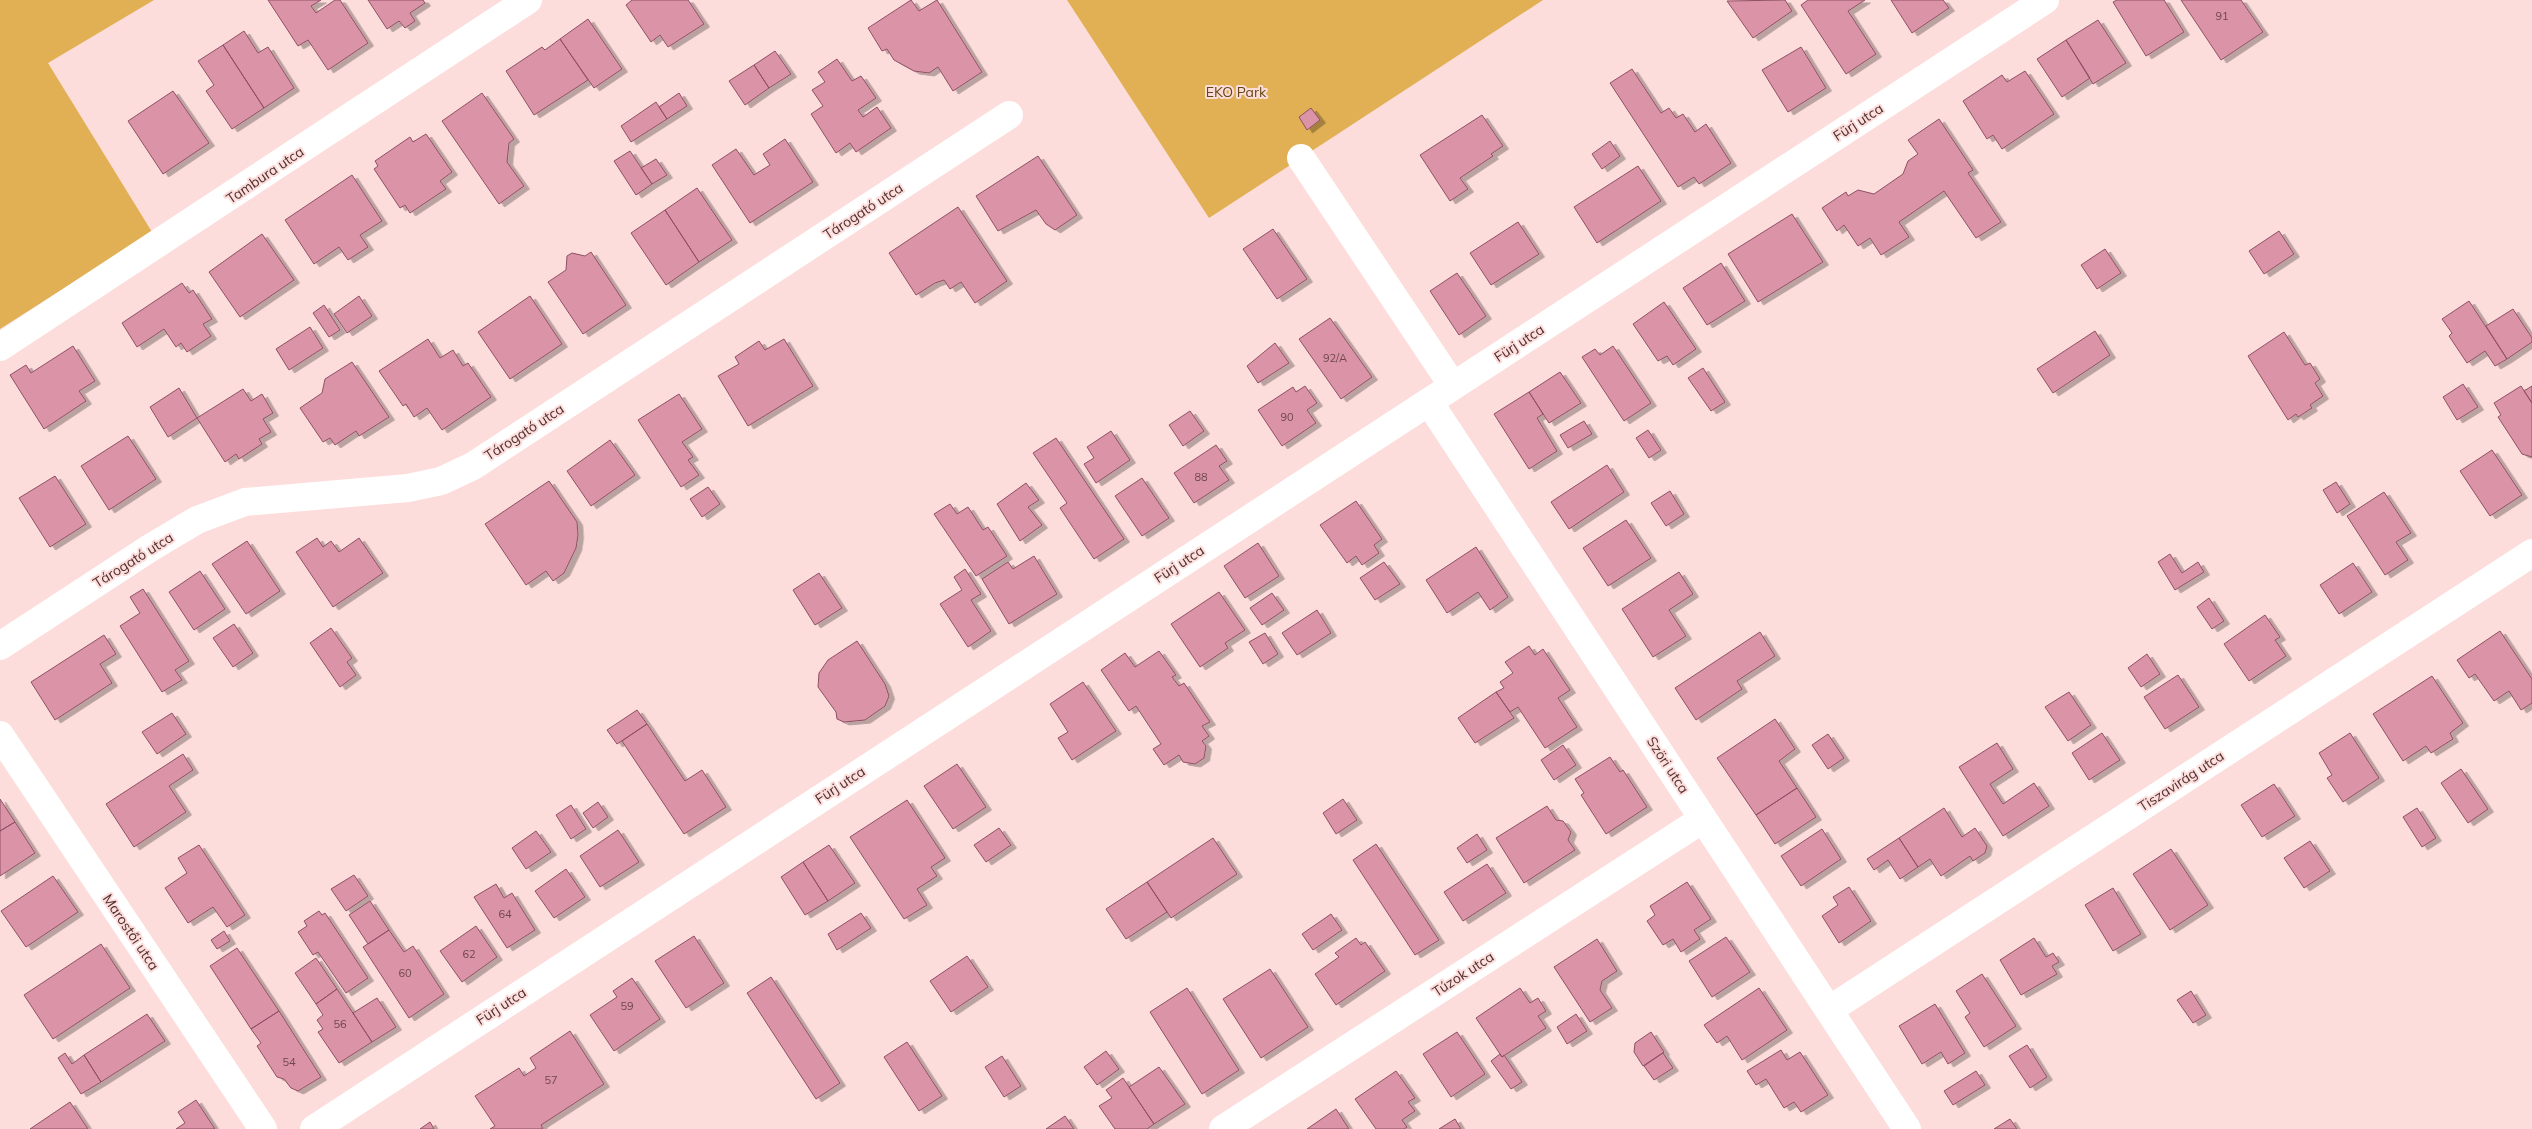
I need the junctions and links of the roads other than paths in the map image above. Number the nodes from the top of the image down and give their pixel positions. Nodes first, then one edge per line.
1 (528, 0) edge
2 (2045, 0) edge
3 (1009, 115) dead end
4 (1301, 158) dead end
5 (0, 347) edge
6 (1453, 386) junction
7 (1429, 402) junction
8 (2532, 553) edge
9 (0, 646) edge
10 (0, 735) edge
11 (1703, 819) junction
12 (1829, 1010) junction
13 (263, 1129) edge
14 (314, 1129) edge
15 (1223, 1129) edge
16 (1907, 1129) edge

1 - 5 street, Tambura utca
2 - 6 street, Fürj utca
3 - 9 street, Tárogató utca
4 - 6 street
6 - 7 street, Fürj utca
7 - 11 street, Szöri utca
7 - 14 street, Fürj utca
8 - 12 street, Tiszavirág utca
10 - 13 street, Marostői utca
11 - 12 street, Szöri utca
11 - 15 street, Túzok utca
12 - 16 street, Szöri utca

